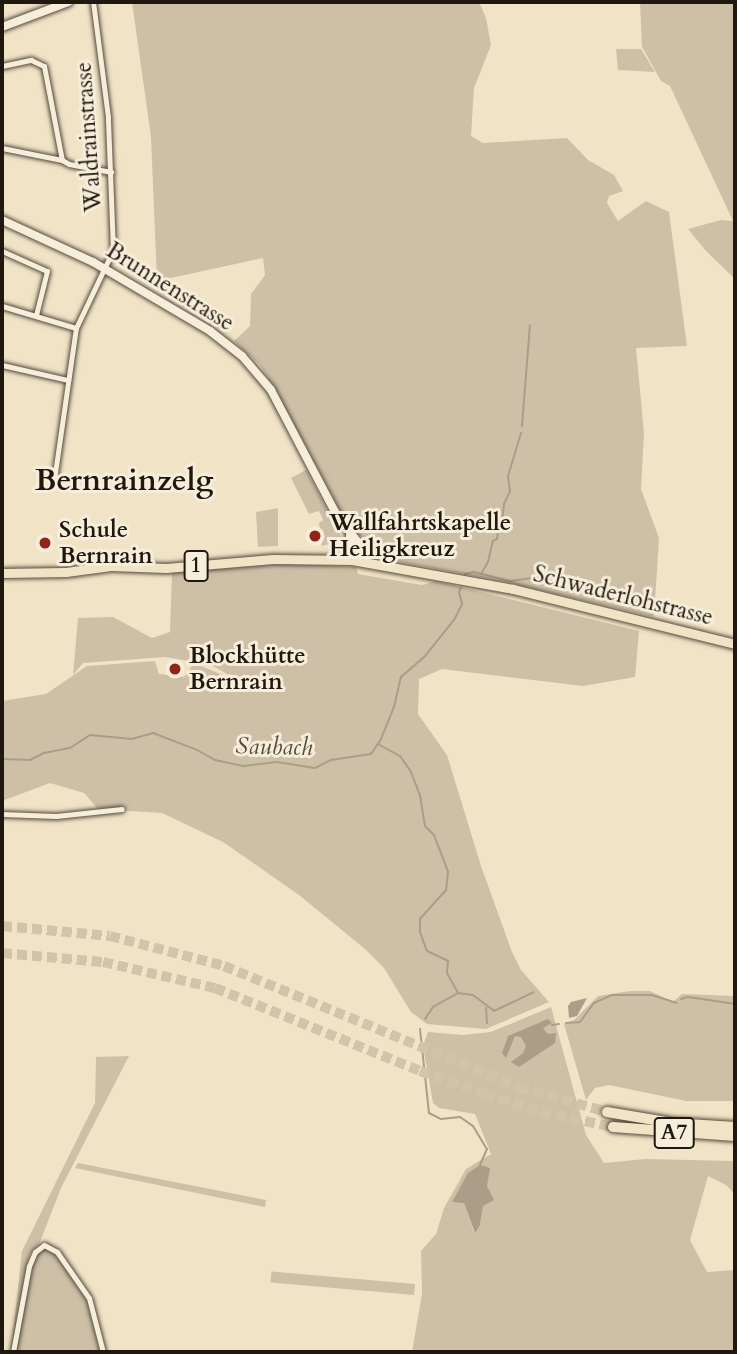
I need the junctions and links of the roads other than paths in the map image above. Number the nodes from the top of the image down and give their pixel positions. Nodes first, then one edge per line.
1 (68, 2) edge
2 (93, 2) edge
3 (2, 27) edge
4 (2, 66) edge
5 (2, 148) edge
6 (62, 160) junction
7 (111, 172) junction
8 (2, 220) edge
9 (2, 251) edge
10 (104, 269) junction
11 (2, 306) edge
12 (36, 316) junction
13 (76, 328) junction
14 (2, 365) edge
15 (68, 380) junction
16 (54, 481) dead end
17 (356, 560) junction
18 (2, 573) edge
19 (735, 644) edge
20 (122, 809) dead end
21 (2, 814) edge
22 (607, 1112) tunnel mouth
23 (613, 1127) tunnel mouth
24 (735, 1127) edge
25 (735, 1136) edge
26 (13, 1352) edge
27 (103, 1352) edge

1 - 3 main road
2 - 7 street, Waldrainstrasse
4 - 6 street
5 - 6 street
6 - 7 street
7 - 10 street, Waldrainstrasse
8 - 10 main road, Brunnenstrasse
9 - 12 street
10 - 13 street, Waldrainstrasse
10 - 17 main road, Brunnenstrasse
11 - 12 street
12 - 13 street
13 - 15 street, Waldrainstrasse
14 - 15 street
15 - 16 street, Waldrainstrasse
17 - 18 main road, 1
17 - 19 main road, Schwaderlohstrasse / 1
20 - 21 street
22 - 24 highway, A7
23 - 25 highway, A7
26 - 27 street

